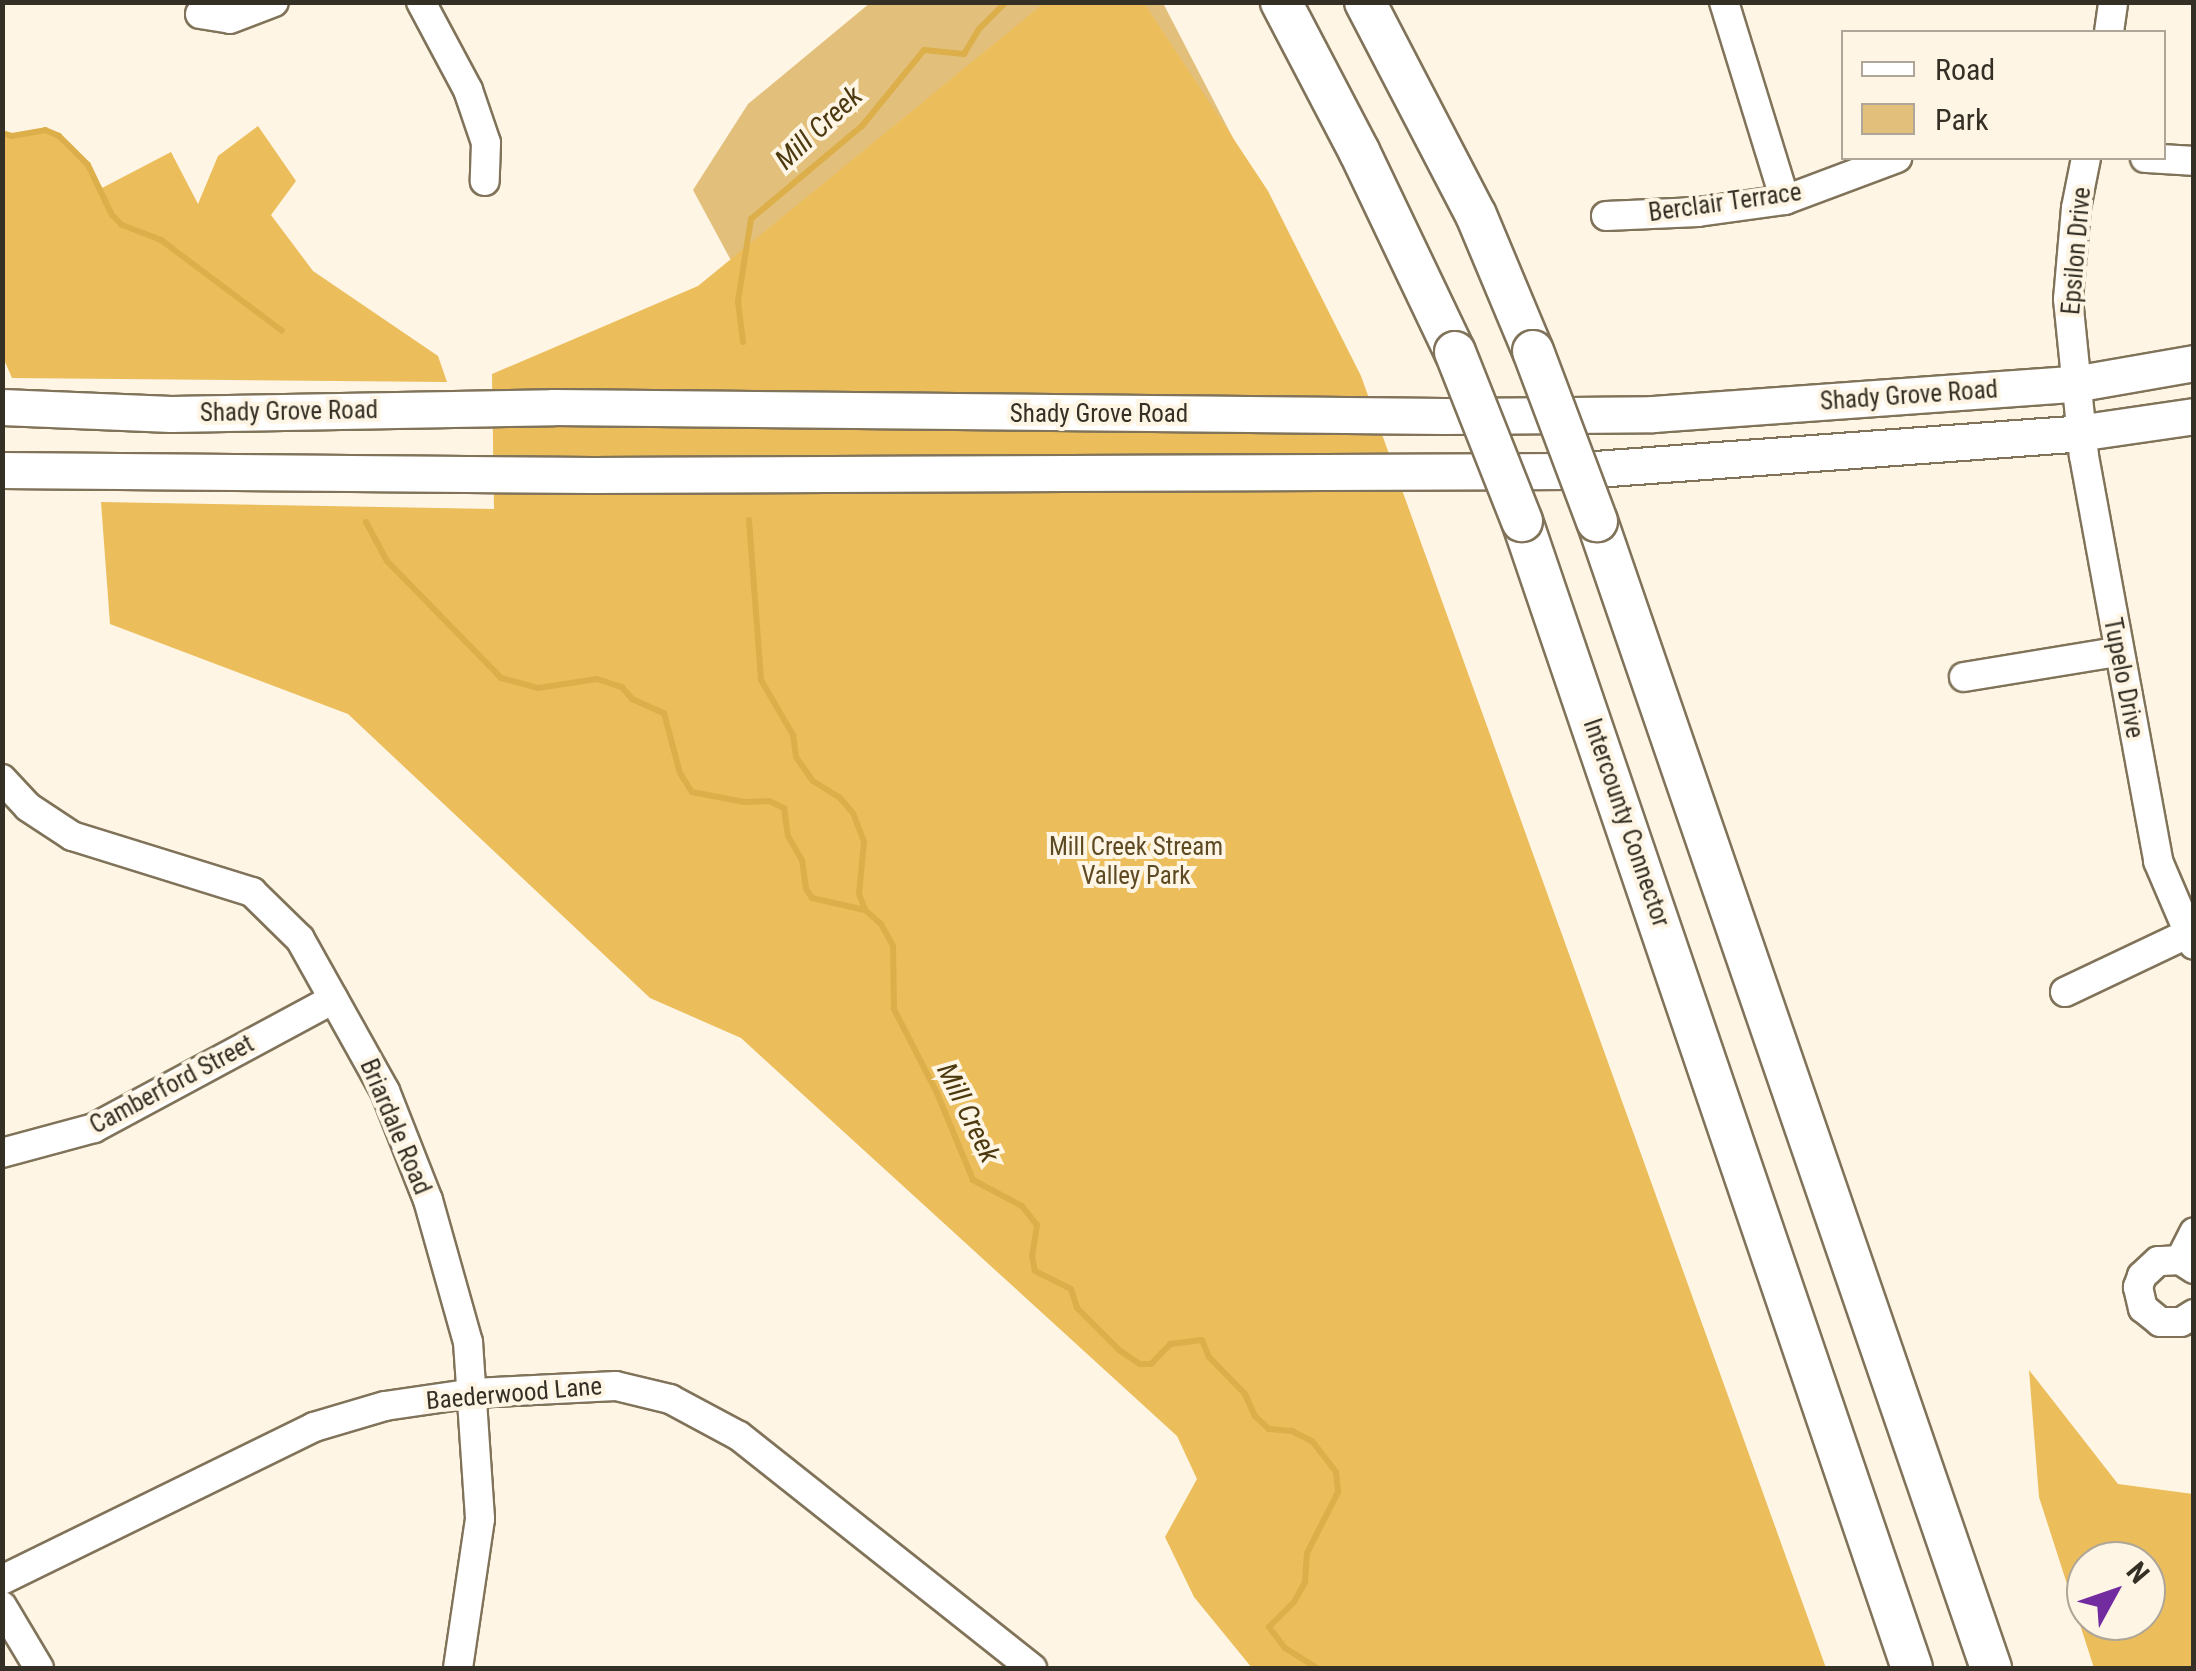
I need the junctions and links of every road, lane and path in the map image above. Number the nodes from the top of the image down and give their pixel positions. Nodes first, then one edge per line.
1 (274, 2) edge
2 (421, 2) edge
3 (1280, 2) edge
4 (1364, 2) edge
5 (1724, 2) edge
6 (2113, 2) edge
7 (200, 14) dead end
8 (2109, 30) edge
9 (2166, 159) edge
10 (1893, 160) edge
11 (2086, 160) edge
12 (2194, 161) edge
13 (485, 181) dead end
14 (1785, 200) junction
15 (1606, 216) dead end
16 (2194, 363) edge
17 (2, 407) edge
18 (2078, 407) junction
19 (2194, 416) edge
20 (2, 470) edge
21 (2117, 652) junction
22 (1964, 676) dead end
23 (2, 780) edge
24 (2190, 940) edge
25 (2064, 992) dead end
26 (334, 999) junction
27 (2, 1153) edge
28 (2194, 1232) edge
29 (2187, 1265) edge
30 (2194, 1314) edge
31 (474, 1393) junction
32 (2, 1580) edge
33 (2, 1606) edge
34 (40, 1668) edge
35 (458, 1668) edge
36 (1032, 1668) edge
37 (1912, 1668) edge
38 (1991, 1668) edge

1 - 7 street
2 - 13 street
3 - 37 highway, Intercounty Connector, bridge
4 - 38 highway, bridge
5 - 14 street
6 - 8 street
9 - 12 street
10 - 14 street, Berclair Terrace
11 - 18 street, Epsilon Drive
14 - 15 street, Berclair Terrace
16 - 18 main road, Shady Grove Road
17 - 18 main road, Shady Grove Road
18 - 19 main road, Shady Grove Road
18 - 20 main road, Shady Grove Road
18 - 21 street, Tupelo Drive
21 - 22 street
21 - 24 street, Tupelo Drive
23 - 26 street, Briardale Road
24 - 25 street
26 - 27 street, Camberford Street
26 - 31 street, Briardale Road
28 - 29 street
29 - 30 street
31 - 32 street, Baederwood Lane
31 - 35 street, Briardale Road
31 - 36 street, Baederwood Lane
33 - 34 street

